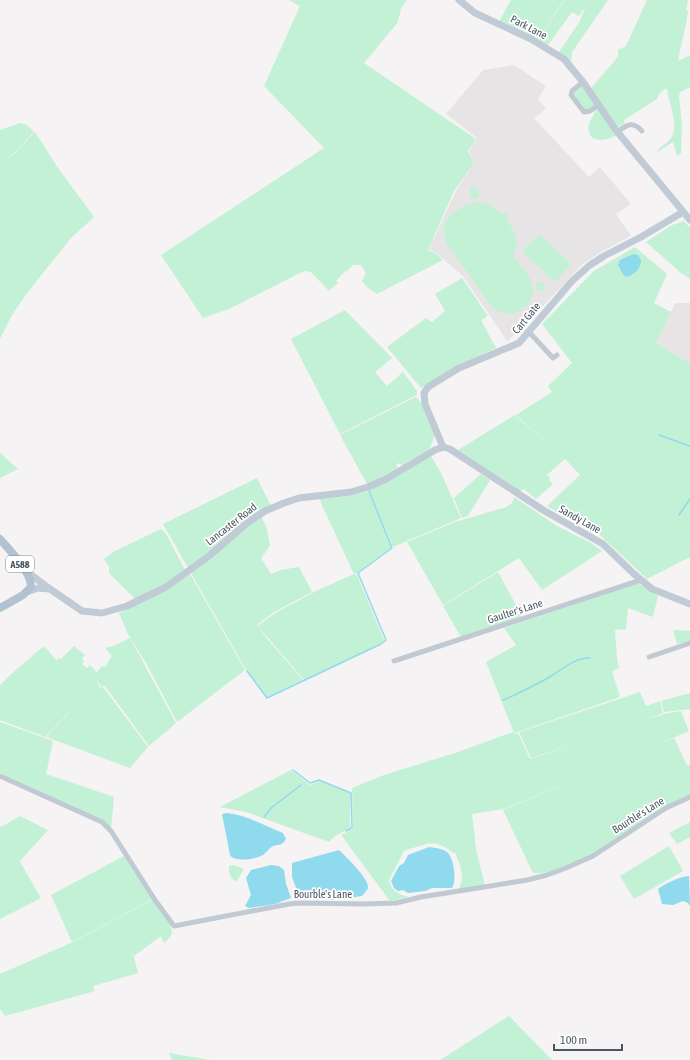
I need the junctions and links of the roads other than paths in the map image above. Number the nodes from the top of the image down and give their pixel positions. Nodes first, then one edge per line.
1 (459, 0) edge
2 (583, 82) junction
3 (599, 105) junction
4 (617, 132) junction
5 (642, 132) dead end
6 (683, 212) junction
7 (690, 220) edge
8 (528, 332) junction
9 (557, 355) dead end
10 (443, 448) junction
11 (0, 539) edge
12 (26, 571) junction
13 (641, 580) junction
14 (50, 589) junction
15 (27, 592) junction
16 (690, 604) edge
17 (0, 608) edge
18 (690, 644) edge
19 (649, 657) dead end
20 (394, 661) dead end
21 (0, 776) edge
22 (690, 797) edge

1 - 2 main road, Park Lane
2 - 3 main road, Park Lane
2 - 3 street
3 - 4 main road, Park Lane
4 - 5 street
4 - 6 main road, Park Lane
6 - 7 main road, Park Lane
6 - 8 main road, Cart Gate
8 - 9 street
8 - 10 main road, Cart Gate
10 - 13 main road, Sandy Lane
10 - 14 main road, Lancaster Road
11 - 12 main road, A588
12 - 14 main road, Lancaster Road
12 - 15 main road, A588
13 - 16 main road, Sandy Lane
13 - 20 street, Gaulter's Lane
14 - 15 main road
15 - 17 main road
18 - 19 street
21 - 22 street, Bourble's Lane

